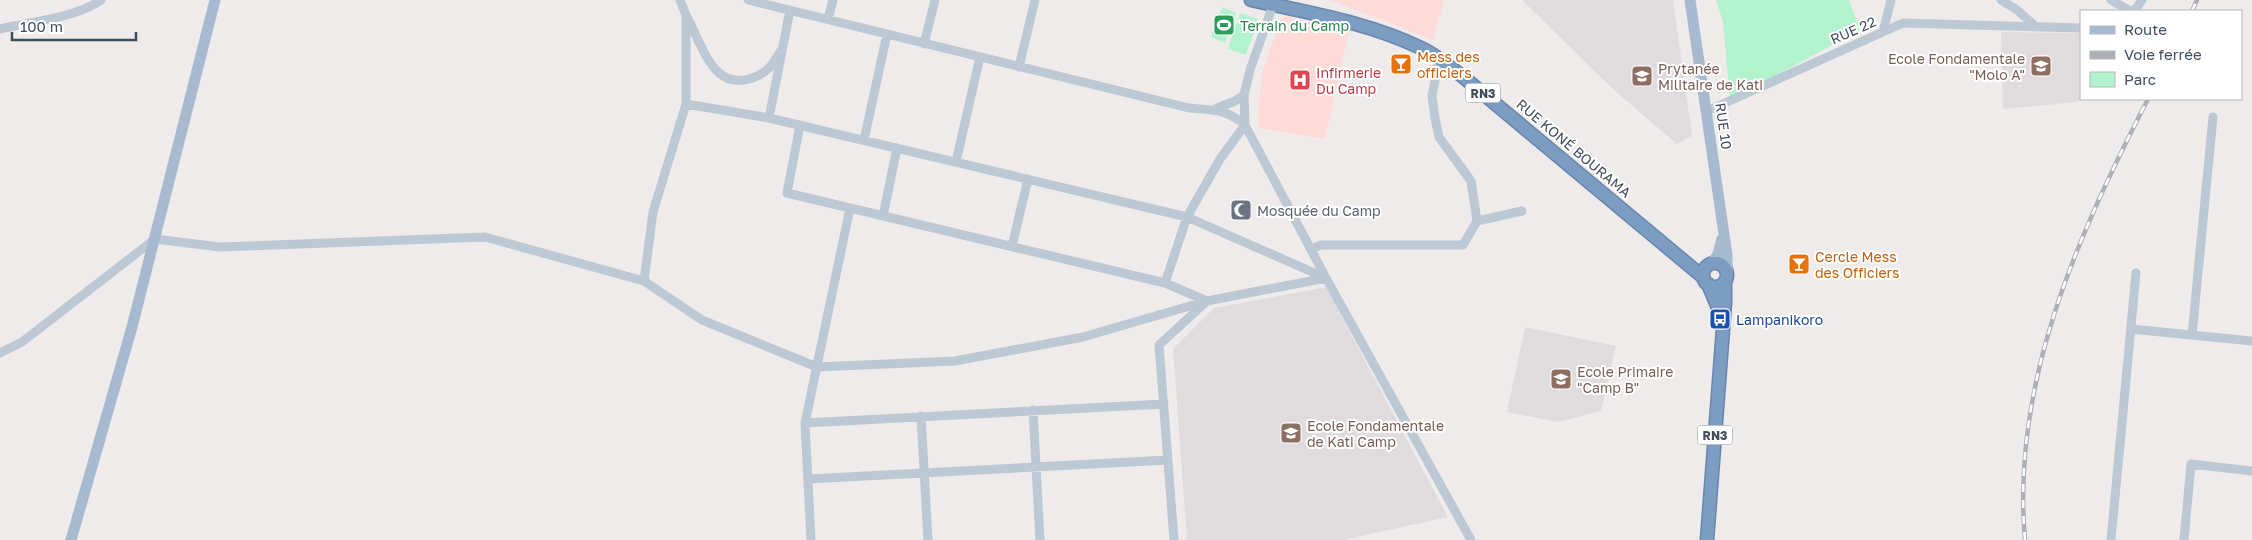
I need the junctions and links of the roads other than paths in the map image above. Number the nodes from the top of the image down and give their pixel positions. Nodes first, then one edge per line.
1 (101, 0) edge
2 (215, 0) edge
3 (680, 0) edge
4 (748, 0) edge
5 (833, 0) edge
6 (935, 0) edge
7 (1035, 0) edge
8 (1251, 0) edge
9 (1690, 0) edge
10 (1891, 0) edge
11 (2001, 0) edge
12 (2111, 0) edge
13 (1270, 2) edge
14 (790, 10) junction
15 (2128, 10) edge
16 (686, 15) junction
17 (828, 19) junction
18 (2034, 25) junction
19 (2080, 28) edge
20 (0, 29) edge
21 (1884, 32) junction
22 (887, 34) junction
23 (924, 44) junction
24 (782, 48) junction
25 (1439, 59) junction
26 (978, 61) dead end
27 (1019, 67) junction
28 (1244, 95) junction
29 (686, 104) junction
30 (1212, 110) junction
31 (1707, 111) junction
32 (2213, 117) dead end
33 (769, 118) junction
34 (800, 125) junction
35 (1245, 125) junction
36 (864, 140) junction
37 (897, 148) junction
38 (956, 162) junction
39 (1028, 179) junction
40 (850, 208) junction
41 (1522, 212) dead end
42 (883, 216) junction
43 (1187, 217) junction
44 (1477, 221) junction
45 (1723, 227) junction
46 (155, 239) junction
47 (1012, 246) junction
48 (1311, 249) junction
49 (1679, 255) junction
50 (1710, 264) junction
51 (2136, 273) dead end
52 (1326, 278) junction
53 (1726, 278) junction
54 (1706, 280) junction
55 (644, 281) junction
56 (1165, 283) junction
57 (1207, 301) junction
58 (2132, 329) junction
59 (1722, 330) junction
60 (2192, 335) junction
61 (2252, 341) edge
62 (0, 353) edge
63 (817, 367) junction
64 (1164, 404) junction
65 (1033, 410) junction
66 (921, 416) junction
67 (805, 423) junction
68 (1168, 460) junction
69 (1036, 467) junction
70 (2252, 471) edge
71 (924, 472) junction
72 (808, 479) junction
73 (72, 540) edge
74 (811, 540) edge
75 (928, 540) edge
76 (1040, 540) edge
77 (1174, 540) edge
78 (1471, 540) edge
79 (1707, 540) edge
80 (2111, 540) edge
81 (2184, 540) edge

1 - 20 street
2 - 46 main road
3 - 16 street
4 - 14 street
5 - 17 street
6 - 23 street
7 - 27 street
8 - 13 highway, RUE KONÉ BOURAMA / RN3
9 - 31 main road, RUE 10
10 - 21 street
11 - 18 street
12 - 15 street
13 - 25 highway, RUE KONÉ BOURAMA / RN3
13 - 28 street
14 - 17 street
14 - 24 street
16 - 24 street
16 - 29 street
17 - 22 street
18 - 19 street, RUE 22
18 - 21 street, RUE 22
21 - 31 street, RUE 22
22 - 23 street
22 - 36 street
23 - 27 street
24 - 33 street
25 - 44 street
25 - 49 highway, RUE KONÉ BOURAMA / RN3
26 - 38 street
27 - 30 street
28 - 30 street
28 - 35 street
29 - 33 street
29 - 55 street
30 - 35 street
31 - 45 main road, RUE 10
32 - 60 street
33 - 34 street
34 - 36 street
34 - 40 street
35 - 43 street
35 - 48 street
36 - 37 street
37 - 38 street
37 - 42 street
38 - 39 street
39 - 43 street
39 - 47 street
40 - 42 street
40 - 63 street
41 - 44 street
42 - 47 street
43 - 52 street
43 - 56 street
44 - 48 street
45 - 50 main road, RUE 10
45 - 53 main road, RUE 10
46 - 55 street
46 - 62 street
46 - 73 main road
47 - 56 street
48 - 52 street
49 - 50 highway, RUE KONÉ BOURAMA / RN3
49 - 54 highway, RUE KONÉ BOURAMA / RN3
50 - 53 highway
50 - 54 highway
51 - 58 street
52 - 57 street
52 - 78 street
53 - 54 highway
53 - 59 highway, RUE KONÉ BOURAMA / RN3
54 - 59 highway, RUE KONÉ BOURAMA / RN3
55 - 63 street
56 - 57 street
57 - 63 street
57 - 64 street
58 - 60 street
58 - 80 street
59 - 79 highway, RUE KONÉ BOURAMA / RN3
60 - 61 street
63 - 67 street
64 - 65 street
64 - 68 street
65 - 66 street
65 - 69 street
66 - 67 street
66 - 71 street
67 - 72 street
68 - 69 street
68 - 77 street
69 - 71 street
69 - 76 street
70 - 81 street
71 - 72 street
71 - 75 street
72 - 74 street

